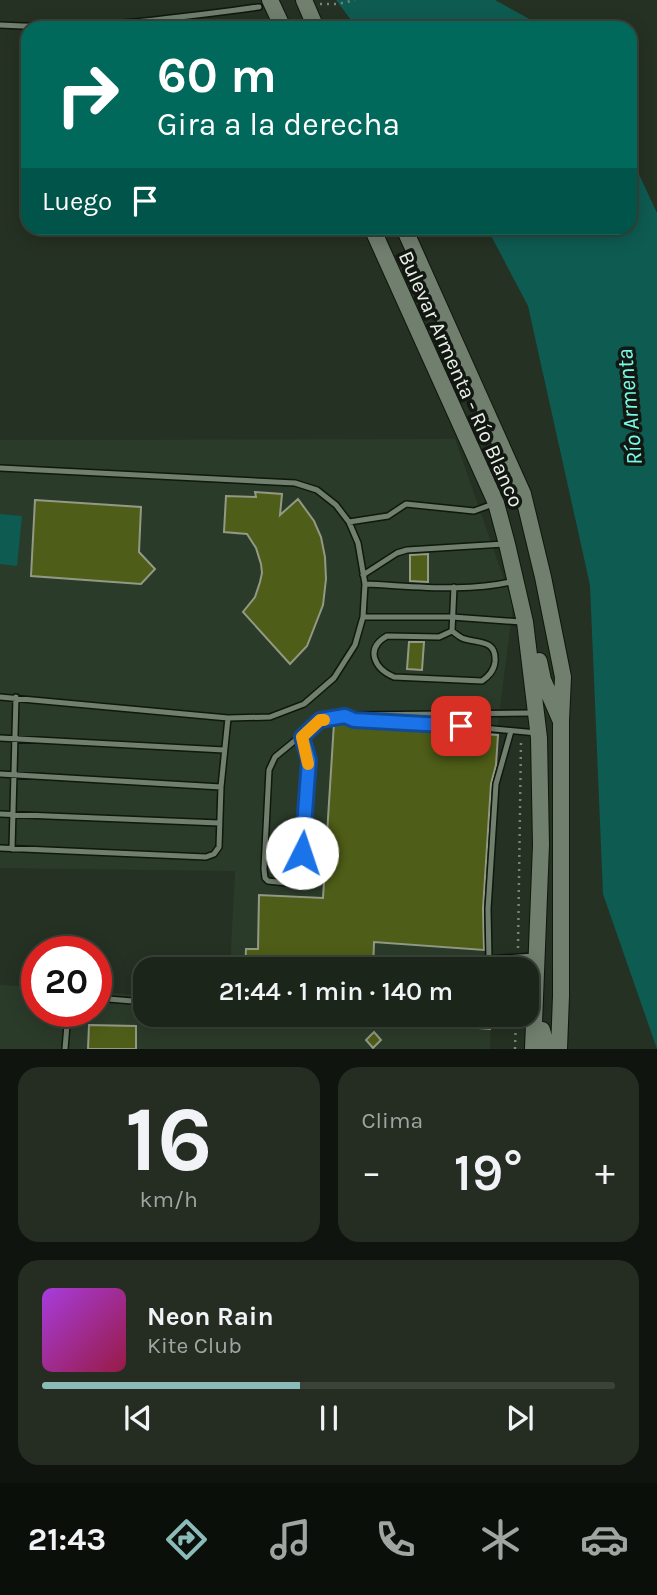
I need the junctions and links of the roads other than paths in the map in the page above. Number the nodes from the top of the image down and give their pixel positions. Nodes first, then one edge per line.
1 (288, 0) edge
2 (305, 2) edge
3 (264, 3) edge
4 (145, 21) edge
5 (278, 21) edge
6 (313, 21) edge
7 (0, 25) edge
8 (21, 26) edge
9 (375, 235) edge
10 (407, 235) edge
11 (0, 468) edge
12 (496, 503) junction
13 (349, 522) junction
14 (508, 544) junction
15 (512, 563) junction
16 (363, 575) junction
17 (516, 581) junction
18 (365, 584) junction
19 (454, 587) junction
20 (363, 617) junction
21 (452, 617) junction
22 (525, 622) junction
23 (452, 631) junction
24 (0, 697) edge
25 (16, 697) junction
26 (535, 713) junction
27 (345, 716) junction
28 (228, 718) junction
29 (561, 721) junction
30 (511, 731) junction
31 (538, 733) junction
32 (302, 737) junction
33 (0, 738) edge
34 (15, 739) junction
35 (223, 750) junction
36 (0, 774) edge
37 (14, 775) junction
38 (221, 787) junction
39 (0, 814) edge
40 (13, 814) junction
41 (219, 823) junction
42 (0, 848) edge
43 (12, 849) junction
44 (537, 956) junction
45 (489, 957) edge
46 (528, 957) edge
47 (112, 999) edge
48 (133, 1001) edge
49 (67, 1027) edge
50 (534, 1028) junction
51 (65, 1049) edge
52 (533, 1049) edge
53 (547, 1049) edge
54 (559, 1049) edge

1 - 2 main road
2 - 6 main road
3 - 4 lane
3 - 5 main road
7 - 8 lane
9 - 12 main road, Bulevar Armenta - Río Blanco
10 - 29 main road, Bulevar Armenta - Río Blanco
11 - 13 lane
12 - 13 lane
12 - 14 main road, Bulevar Armenta - Río Blanco
13 - 16 lane
14 - 15 main road, Bulevar Armenta - Río Blanco
14 - 16 lane
15 - 17 main road, Bulevar Armenta - Río Blanco
15 - 29 main road
16 - 18 lane
17 - 19 lane
17 - 22 main road, Bulevar Armenta - Río Blanco
18 - 19 lane
18 - 20 lane
19 - 21 lane
20 - 21 lane
20 - 28 lane
21 - 22 lane
21 - 23 lane
22 - 26 main road, Bulevar Armenta - Río Blanco
23 - 23 lane
24 - 25 lane
25 - 28 lane
25 - 34 lane
26 - 27 lane
26 - 31 main road, Bulevar Armenta - Río Blanco
27 - 30 lane
27 - 32 lane
28 - 35 lane
29 - 54 main road, Bulevar Armenta - Río Blanco
30 - 31 lane
30 - 45 lane
31 - 44 main road, Bulevar Armenta - Río Blanco
32 - 32 lane
33 - 34 lane
34 - 35 lane
34 - 37 lane
35 - 38 lane
36 - 37 lane
37 - 38 lane
37 - 40 lane
38 - 41 lane
39 - 40 lane
40 - 41 lane
40 - 43 lane
41 - 43 lane
42 - 43 lane
44 - 46 lane
44 - 50 main road, Bulevar Armenta - Río Blanco
47 - 48 lane
49 - 51 lane
50 - 52 main road, Bulevar Armenta - Río Blanco
50 - 53 main road

